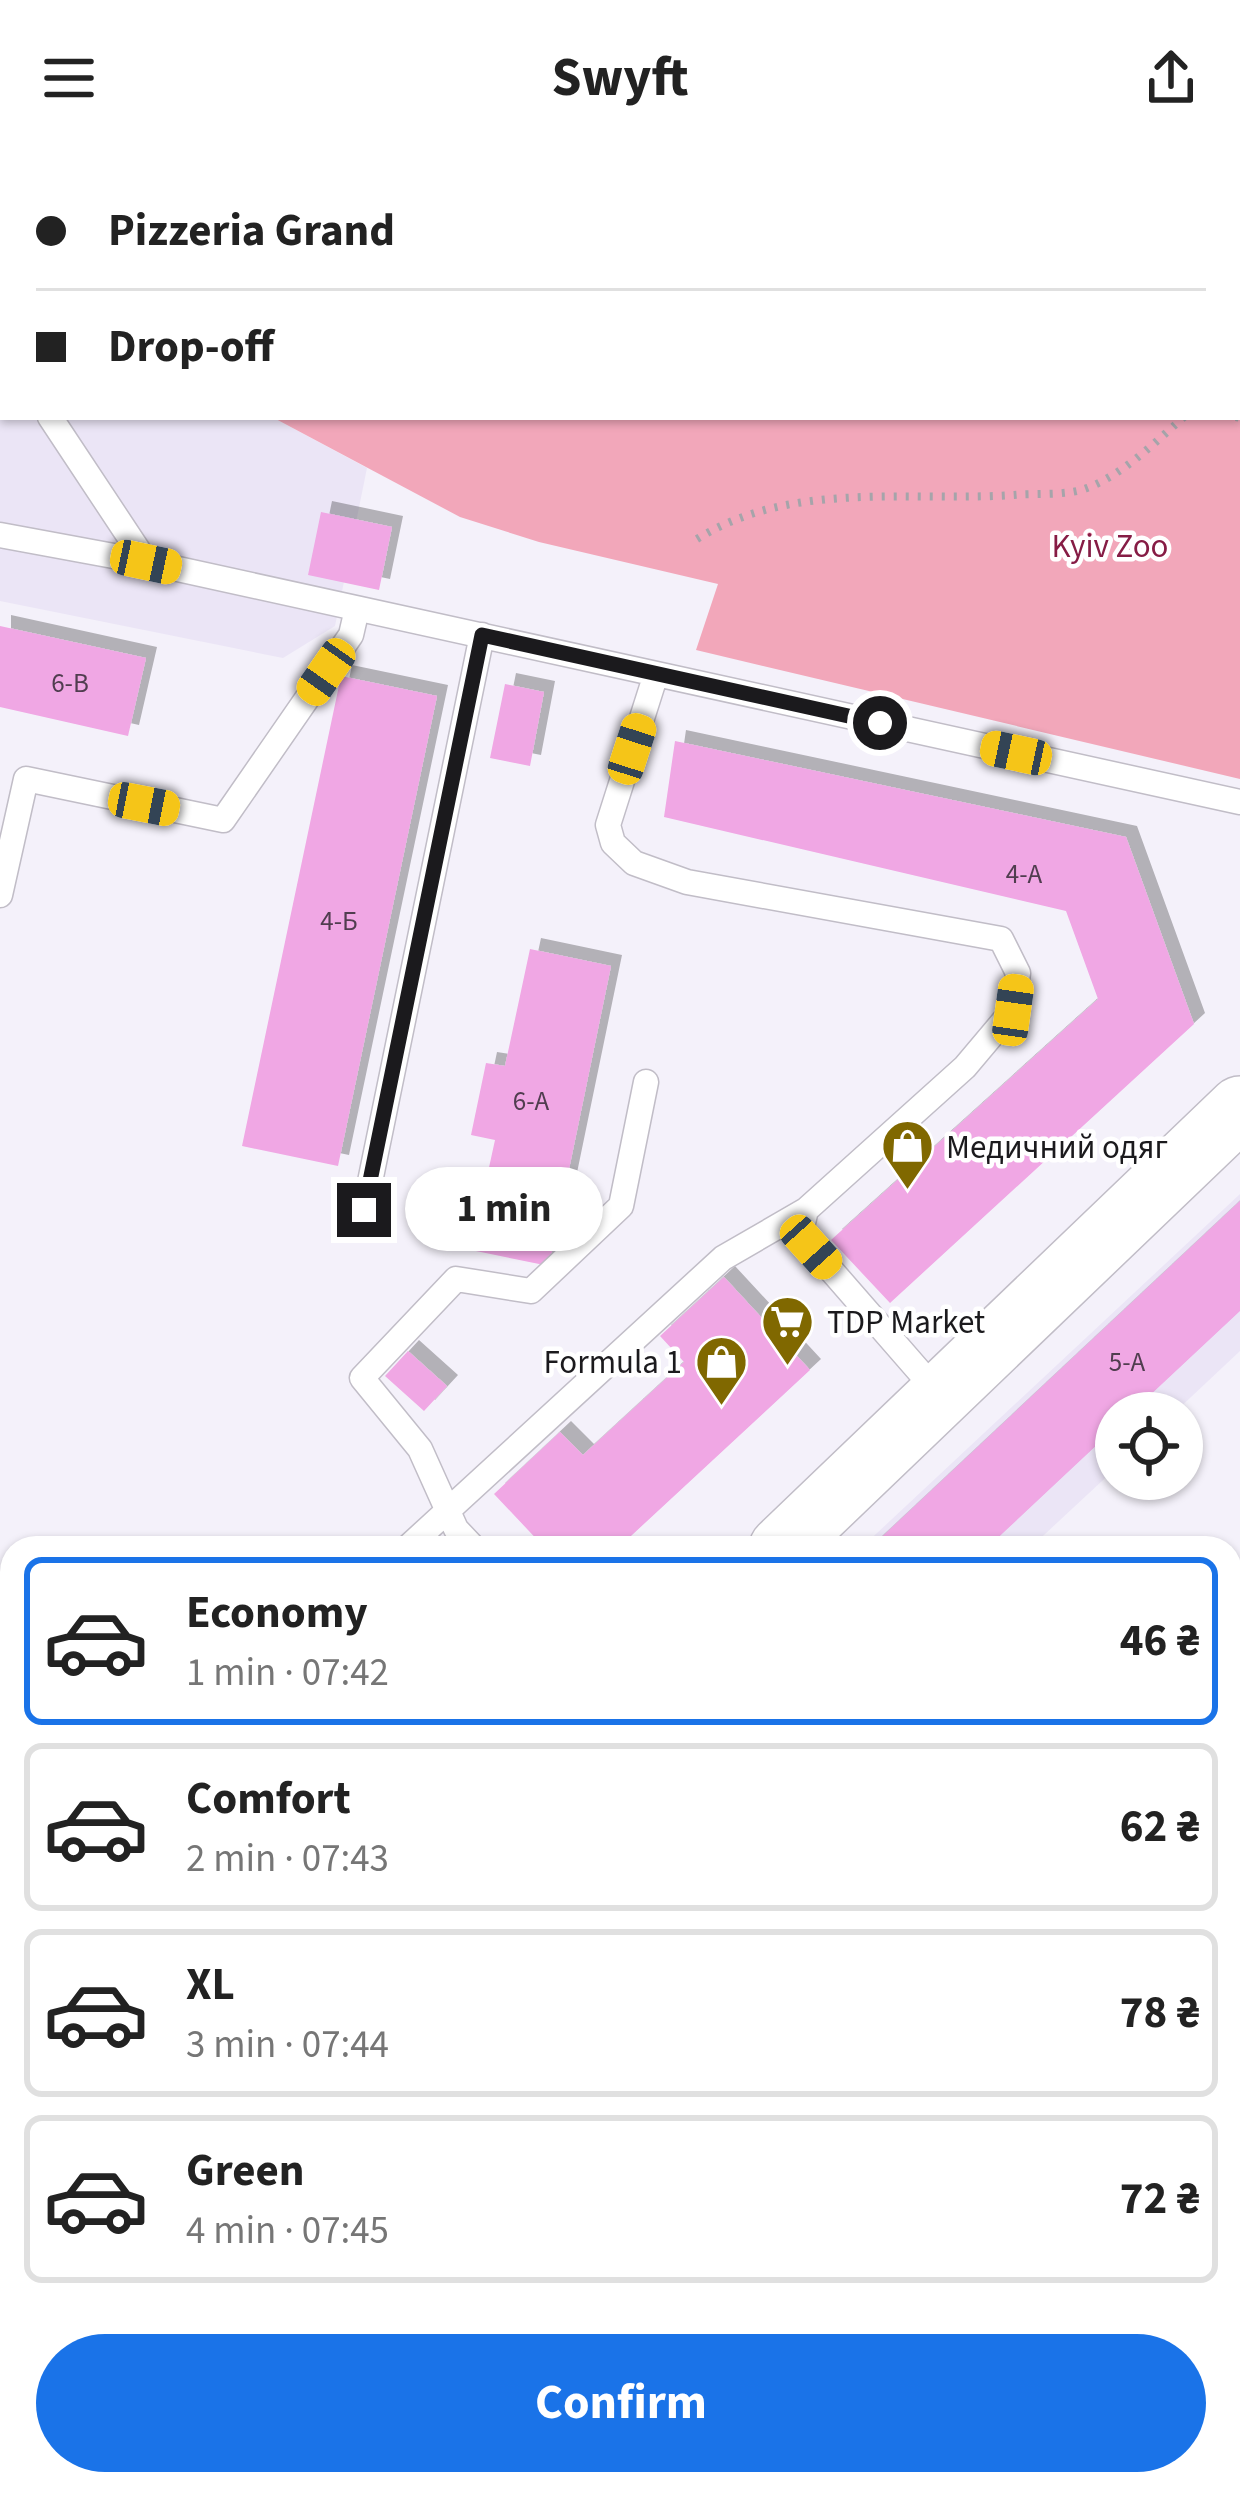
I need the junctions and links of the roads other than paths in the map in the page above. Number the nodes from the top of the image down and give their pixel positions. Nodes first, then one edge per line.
1 (52, 420) edge
2 (0, 536) edge
3 (146, 562) junction
4 (358, 609) junction
5 (482, 635) junction
6 (656, 674) junction
7 (1240, 802) edge
8 (0, 895) edge
9 (646, 1082) dead end
10 (1240, 1108) edge
11 (364, 1210) dead end
12 (806, 1210) junction
13 (940, 1396) junction
14 (447, 1509) junction
15 (419, 1536) edge
16 (463, 1536) edge
17 (794, 1536) edge

1 - 3 lane
2 - 3 lane
3 - 4 lane
4 - 5 lane
4 - 8 lane
5 - 6 lane
5 - 11 lane
6 - 7 lane
6 - 12 lane
9 - 14 lane
10 - 13 street
12 - 13 lane
12 - 14 lane
13 - 17 street
14 - 15 lane
14 - 16 lane

